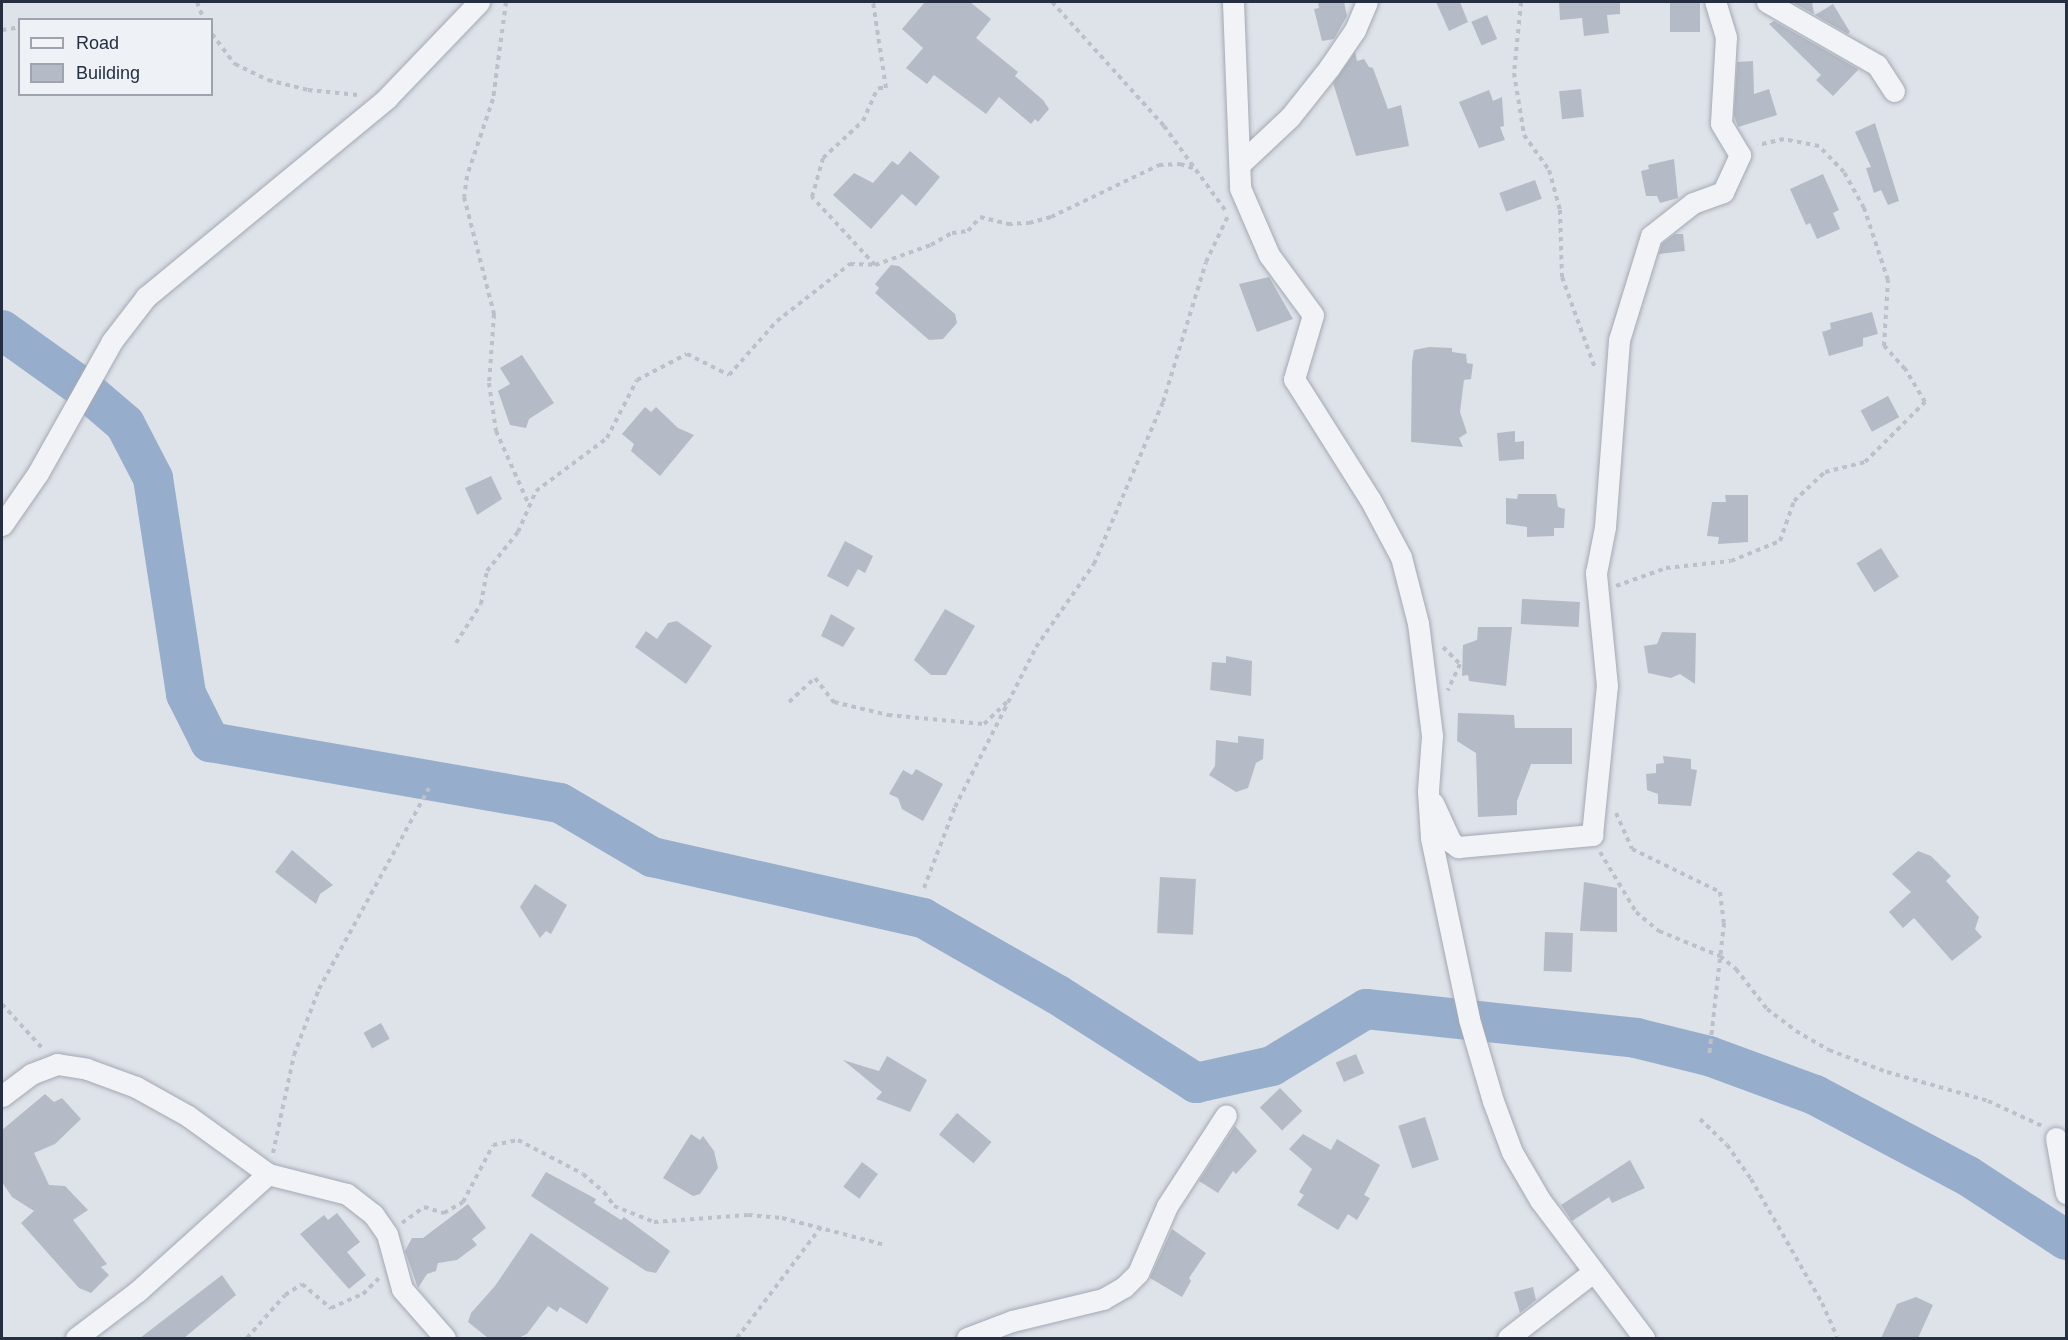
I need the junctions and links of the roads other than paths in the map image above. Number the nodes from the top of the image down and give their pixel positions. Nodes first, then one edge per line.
1 (479, 2) edge
2 (1233, 2) edge
3 (1367, 2) edge
4 (1715, 2) edge
5 (1767, 2) edge
6 (1894, 92) dead end
7 (1240, 164) junction
8 (2, 525) edge
9 (1428, 791) junction
10 (2, 1096) edge
11 (1227, 1115) dead end
12 (2056, 1138) road end
13 (268, 1174) junction
14 (2067, 1193) edge
15 (1593, 1272) junction
16 (76, 1338) edge
17 (445, 1338) edge
18 (967, 1338) edge
19 (1508, 1338) edge
20 (1644, 1338) edge

1 - 8 street
2 - 7 street
3 - 7 street
4 - 9 street
5 - 6 street
7 - 9 street
9 - 15 street
10 - 13 street
11 - 18 street
12 - 14 street
13 - 16 street
13 - 17 street
15 - 19 street
15 - 20 street

